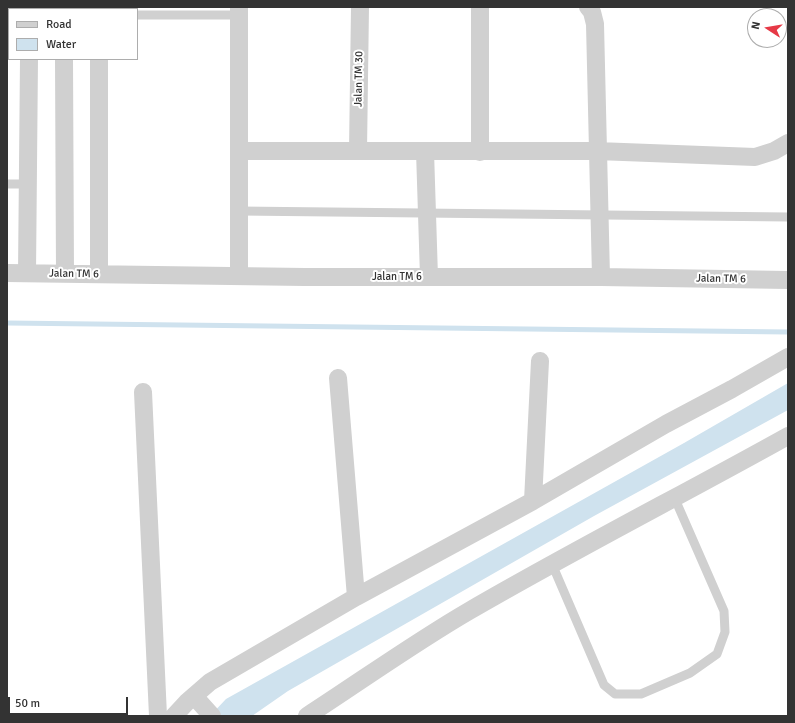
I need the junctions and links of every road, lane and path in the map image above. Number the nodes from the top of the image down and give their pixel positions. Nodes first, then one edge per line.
1 (360, 7) edge
2 (480, 7) edge
3 (588, 7) edge
4 (239, 11) edge
5 (138, 15) edge
6 (29, 60) edge
7 (64, 60) edge
8 (99, 60) edge
9 (788, 143) edge
10 (239, 151) junction
11 (358, 151) junction
12 (425, 151) junction
13 (480, 152) junction
14 (596, 152) junction
15 (7, 184) edge
16 (28, 184) junction
17 (239, 211) junction
18 (427, 212) junction
19 (600, 215) junction
20 (788, 217) edge
21 (7, 273) edge
22 (27, 273) junction
23 (65, 274) junction
24 (99, 274) junction
25 (239, 275) junction
26 (601, 276) junction
27 (429, 277) junction
28 (788, 280) edge
29 (788, 357) edge
30 (540, 361) dead end
31 (338, 378) dead end
32 (143, 392) dead end
33 (788, 436) edge
34 (675, 499) junction
35 (533, 501) junction
36 (552, 564) junction
37 (356, 597) junction
38 (202, 705) edge
39 (158, 716) edge
40 (174, 716) edge
41 (307, 716) edge

1 - 11 street, Jalan TM 30
2 - 13 street
3 - 14 street
4 - 5 lane
4 - 10 street
6 - 16 street
7 - 23 street
8 - 24 street
9 - 14 street
10 - 11 street
10 - 17 street
11 - 12 street
12 - 13 street
12 - 18 street
13 - 14 street
14 - 19 street
15 - 16 lane
16 - 22 street
17 - 18 lane
17 - 25 street
18 - 19 lane
18 - 27 street
19 - 20 lane
19 - 26 street
21 - 22 street, Jalan TM 6
22 - 23 street, Jalan TM 6
23 - 24 street, Jalan TM 6
24 - 25 street, Jalan TM 6
25 - 27 street, Jalan TM 6
26 - 27 street, Jalan TM 6
26 - 28 street, Jalan TM 6
29 - 35 street
30 - 35 street
31 - 37 street
32 - 39 street
33 - 34 street
34 - 36 street
34 - 36 lane
35 - 37 street
36 - 41 street
37 - 38 street
38 - 40 street

